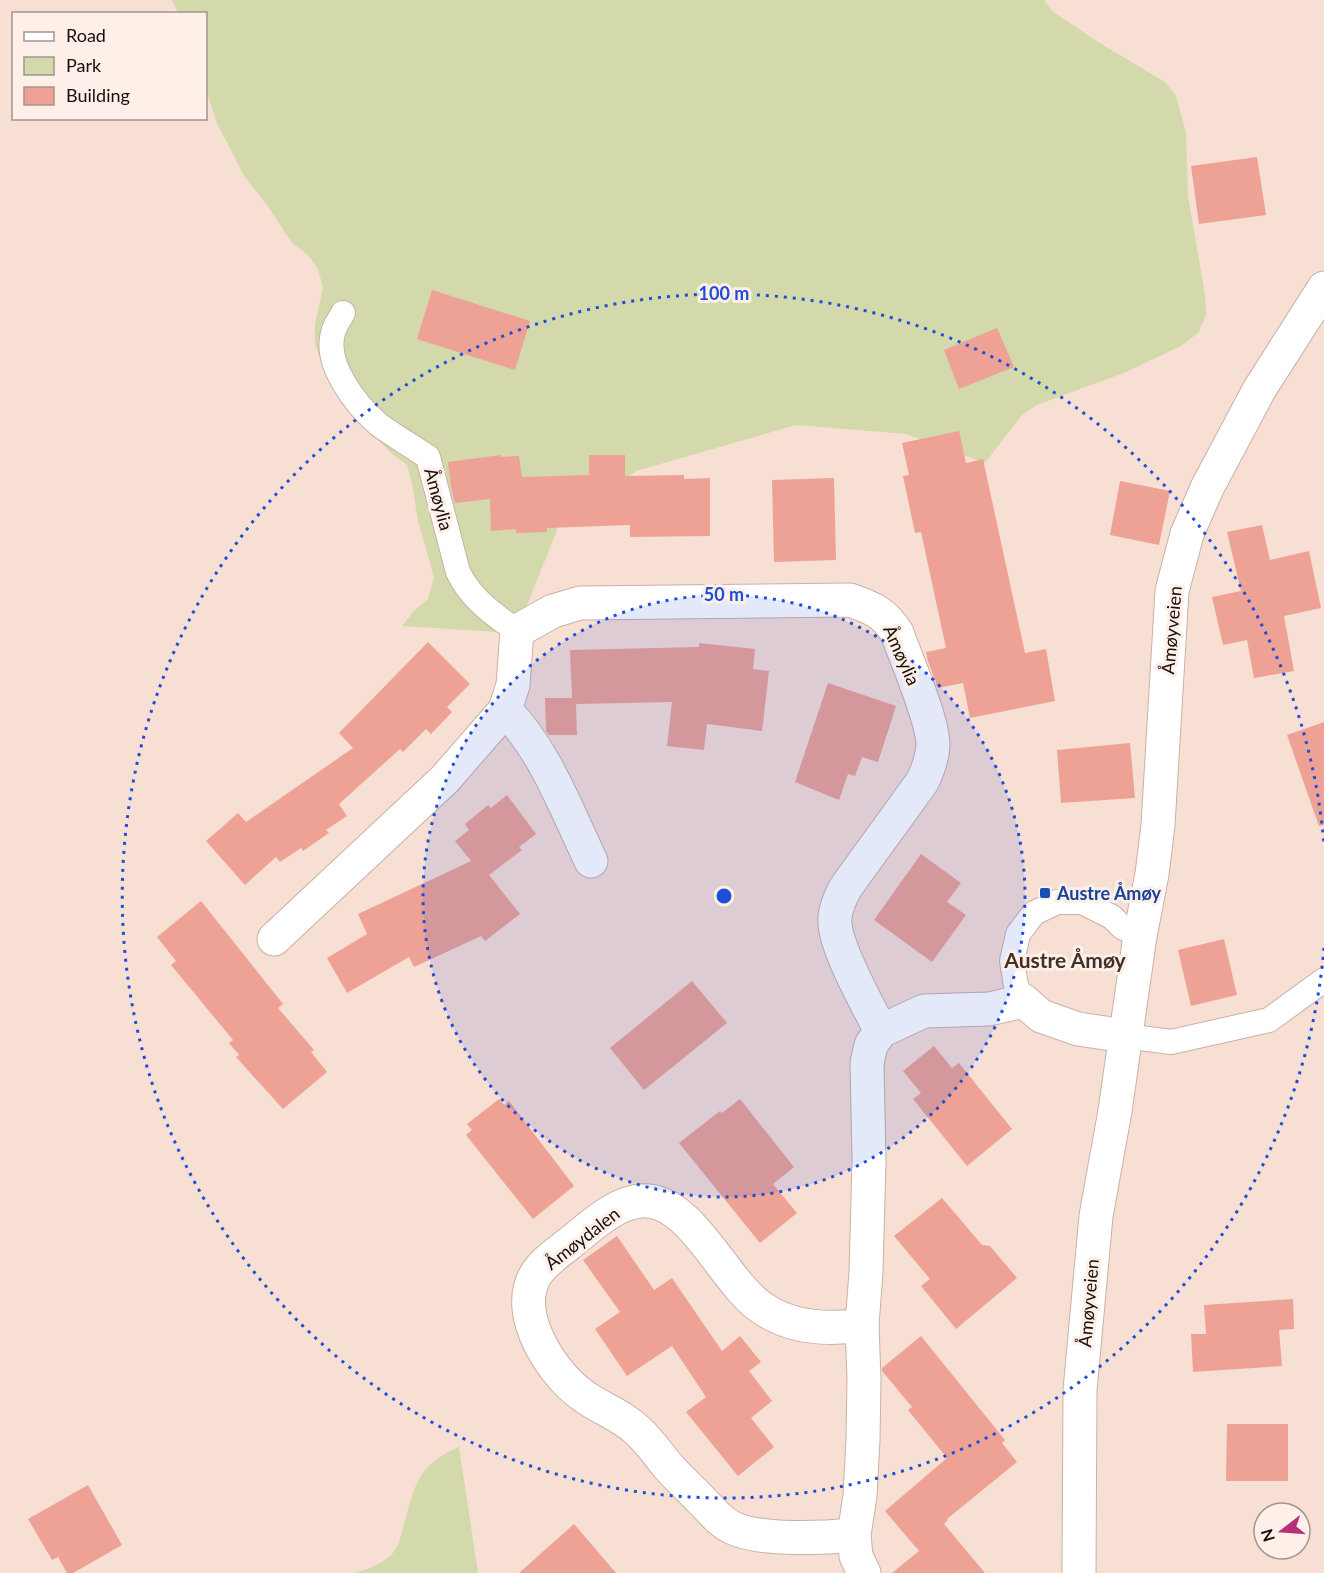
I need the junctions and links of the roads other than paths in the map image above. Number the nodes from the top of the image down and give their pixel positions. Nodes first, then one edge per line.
1 (1324, 288) edge
2 (344, 313) dead end
3 (517, 631) junction
4 (506, 710) junction
5 (591, 861) dead end
6 (1140, 936) junction
7 (274, 939) dead end
8 (1324, 980) edge
9 (1024, 1001) junction
10 (882, 1031) junction
11 (1125, 1036) junction
12 (862, 1325) junction
13 (854, 1535) junction
14 (864, 1573) edge
15 (1079, 1573) edge

1 - 6 street, Åmøyveien
2 - 3 lane, Åmøylia
3 - 4 street
3 - 10 street, Åmøylia
4 - 5 street
4 - 7 street
6 - 9 lane
6 - 11 street, Åmøyveien
8 - 11 lane
9 - 10 street
9 - 11 street
10 - 12 street
11 - 15 street, Åmøyveien
12 - 13 street
12 - 13 street, Åmøydalen
13 - 14 street

